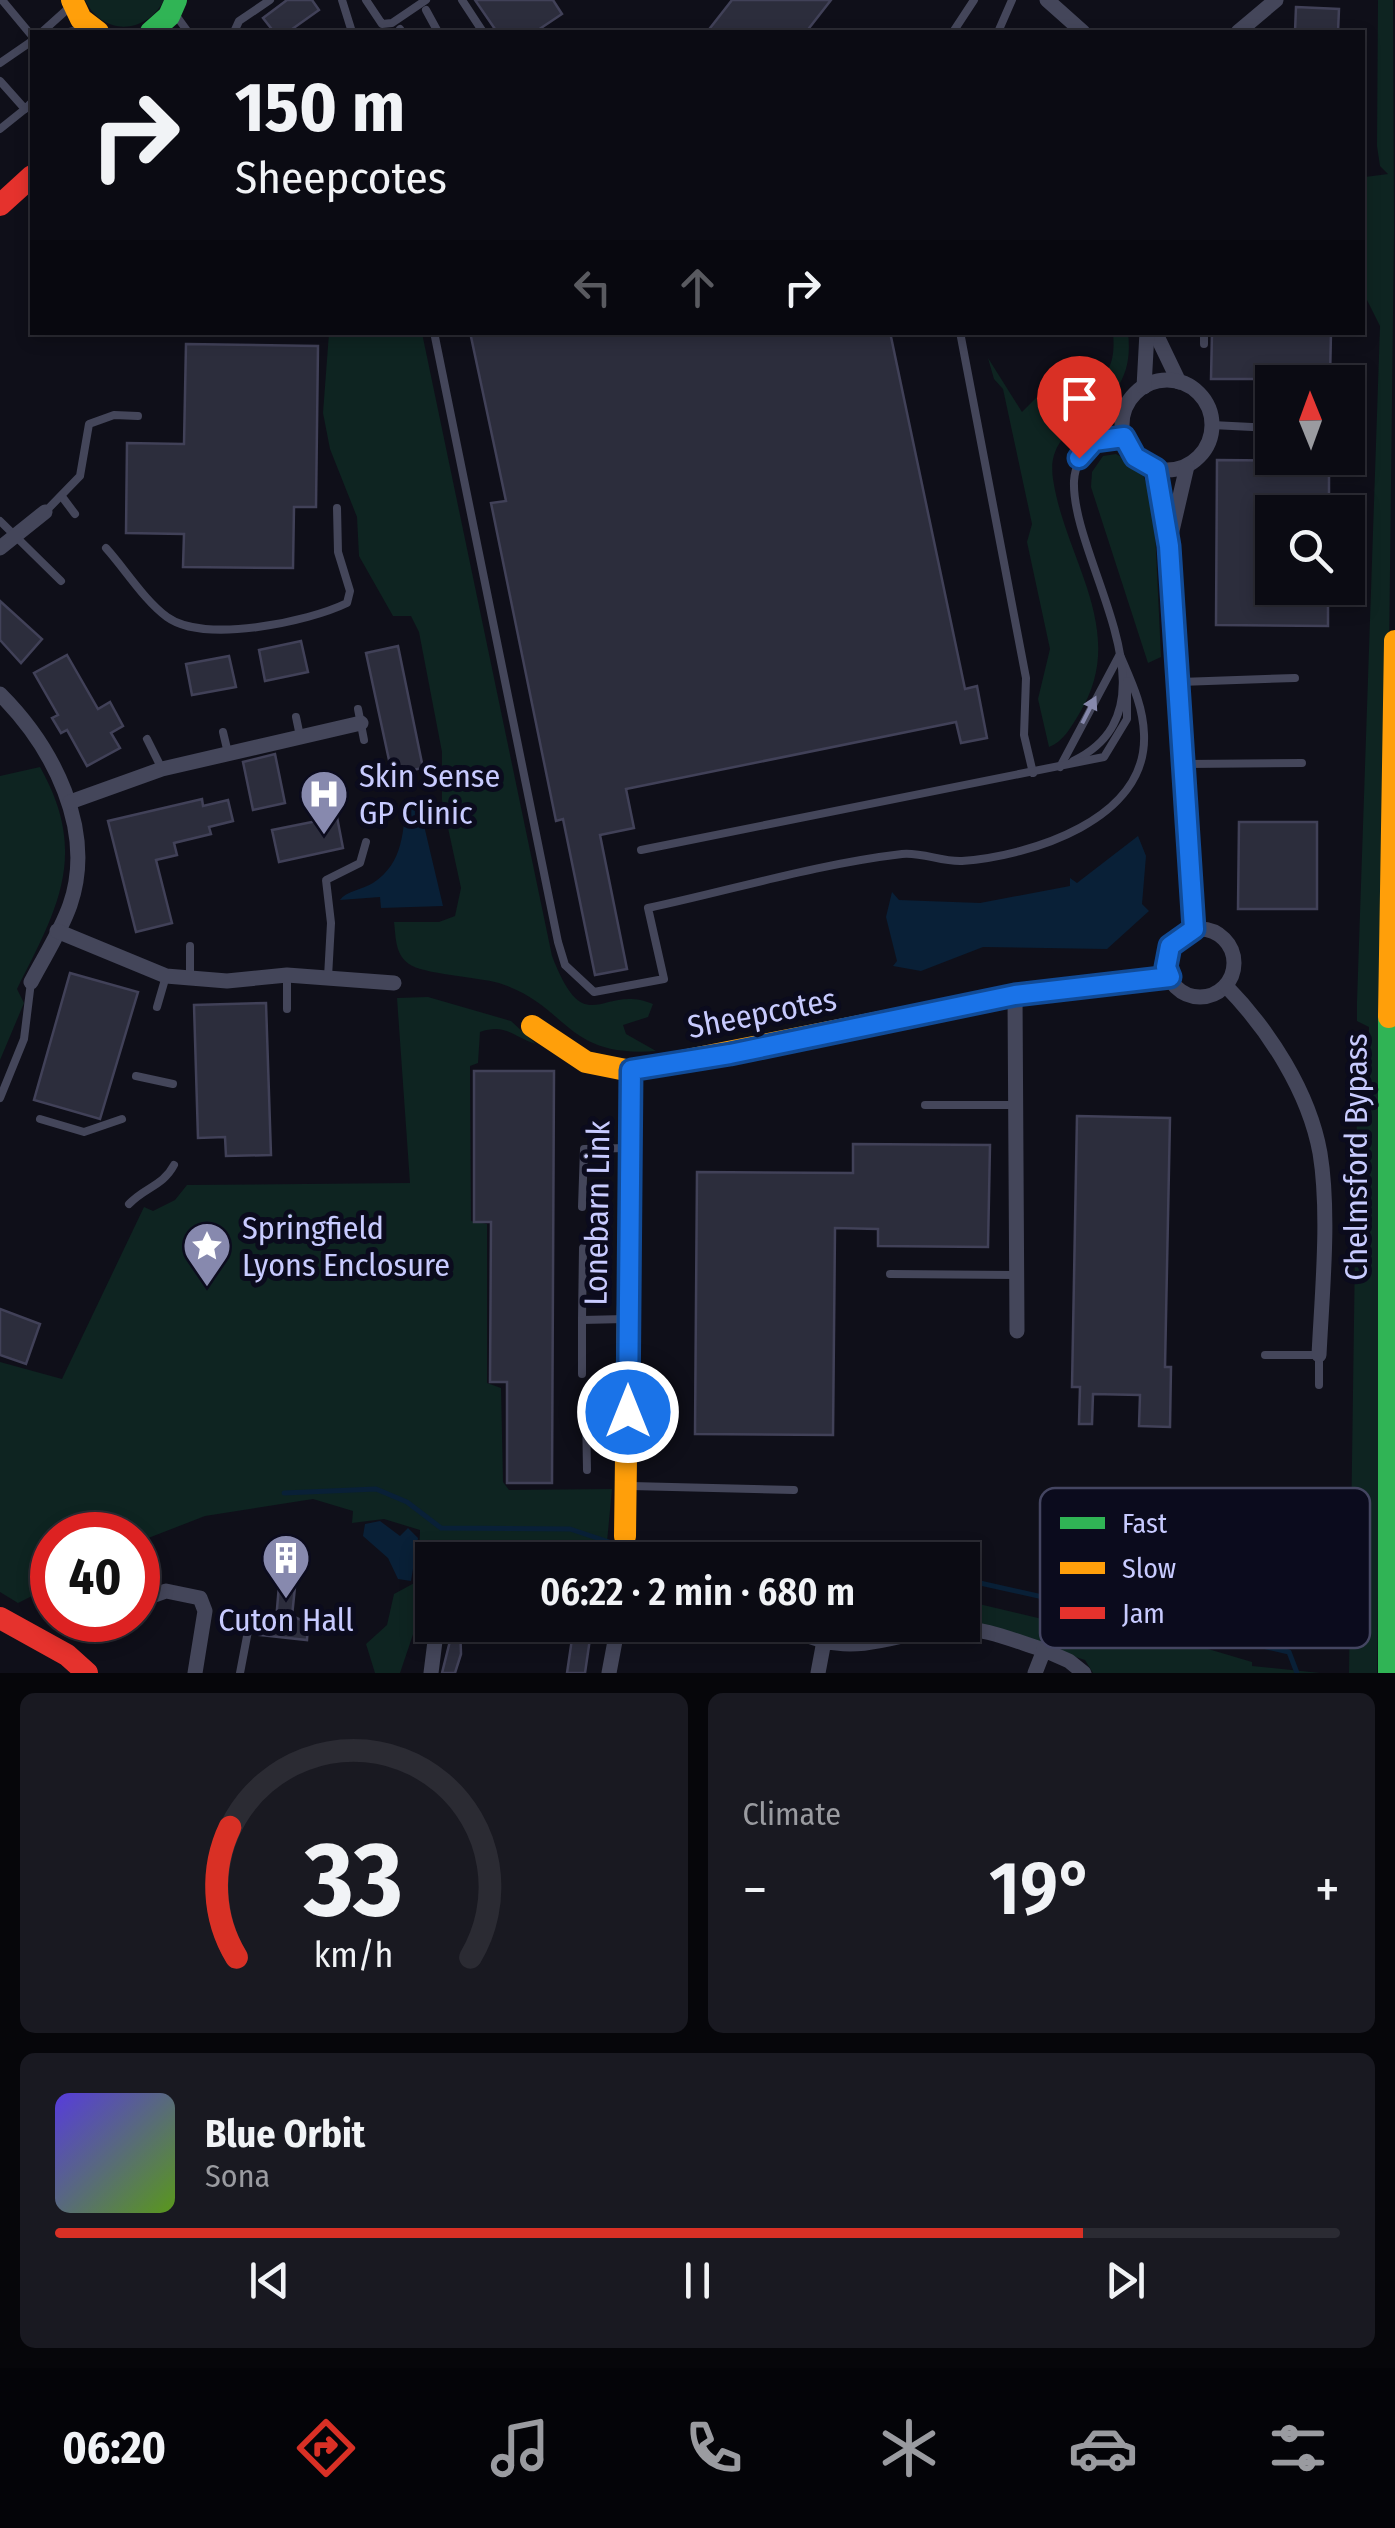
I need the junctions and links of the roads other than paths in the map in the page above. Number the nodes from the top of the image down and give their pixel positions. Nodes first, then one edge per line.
1 (2, 0) edge
2 (270, 0) edge
3 (342, 0) edge
4 (366, 0) edge
5 (462, 0) edge
6 (974, 0) edge
7 (1012, 0) edge
8 (1046, 0) edge
9 (1276, 0) edge
10 (73, 2) edge
11 (426, 5) edge
12 (1000, 29) edge
13 (44, 30) edge
14 (86, 30) edge
15 (235, 30) edge
16 (351, 30) edge
17 (437, 30) edge
18 (482, 30) edge
19 (954, 30) edge
20 (1079, 30) edge
21 (1240, 30) edge
22 (30, 36) edge
23 (30, 40) edge
24 (0, 62) edge
25 (0, 81) edge
26 (30, 104) edge
27 (25, 109) junction
28 (0, 129) edge
29 (30, 180) edge
30 (0, 204) edge
31 (435, 335) edge
32 (961, 335) edge
33 (1147, 335) edge
34 (1156, 335) edge
35 (1204, 335) edge
36 (1204, 344) dead end
37 (1178, 382) junction
38 (1144, 387) junction
39 (138, 416) dead end
40 (1212, 425) junction
41 (1255, 427) edge
42 (1124, 437) junction
43 (1186, 466) junction
44 (1156, 469) junction
45 (62, 498) junction
46 (337, 508) dead end
47 (45, 512) joint
48 (75, 514) dead end
49 (0, 522) edge
50 (6, 543) edge
51 (1169, 546) junction
52 (106, 548) dead end
53 (61, 582) dead end
54 (1395, 641) edge
55 (1120, 655) junction
56 (1296, 678) dead end
57 (1178, 682) junction
58 (3, 704) edge
59 (296, 717) dead end
60 (361, 724) dead end
61 (224, 732) dead end
62 (147, 739) dead end
63 (296, 743) junction
64 (228, 753) junction
65 (1302, 763) dead end
66 (1183, 764) junction
67 (1060, 767) junction
68 (162, 769) junction
69 (1033, 773) junction
70 (70, 802) junction
71 (366, 842) dead end
72 (641, 850) dead end
73 (1194, 929) junction
74 (57, 930) junction
75 (190, 946) dead end
76 (287, 975) junction
77 (166, 976) junction
78 (328, 977) junction
79 (1170, 977) junction
80 (190, 980) junction
81 (31, 982) joint
82 (394, 983) dead end
83 (1226, 986) junction
84 (1015, 995) junction
85 (157, 1007) dead end
86 (288, 1009) dead end
87 (532, 1026) dead end
88 (631, 1070) junction
89 (136, 1076) dead end
90 (172, 1084) dead end
91 (0, 1098) edge
92 (925, 1105) dead end
93 (1015, 1105) junction
94 (40, 1119) dead end
95 (122, 1119) dead end
96 (630, 1148) junction
97 (174, 1165) dead end
98 (130, 1204) dead end
99 (582, 1207) dead end
100 (582, 1248) dead end
101 (890, 1274) dead end
102 (1016, 1275) junction
103 (628, 1319) junction
104 (582, 1320) junction
105 (1017, 1331) dead end
106 (1265, 1355) dead end
107 (1319, 1355) junction
108 (582, 1374) dead end
109 (1319, 1386) dead end
110 (628, 1412) junction
111 (587, 1470) dead end
112 (626, 1486) junction
113 (794, 1490) dead end
114 (625, 1536) dead end
115 (160, 1593) edge
116 (0, 1618) edge
117 (248, 1631) dead end
118 (980, 1631) edge
119 (436, 1642) edge
120 (615, 1642) edge
121 (824, 1642) edge
122 (852, 1642) edge
123 (886, 1642) edge
124 (1044, 1650) junction
125 (86, 1673) edge
126 (195, 1673) edge
127 (240, 1673) edge
128 (432, 1673) edge
129 (609, 1673) edge
130 (818, 1673) edge
131 (1035, 1673) edge
132 (1084, 1673) edge
133 (1389, 1673) edge

1 - 22 lane
2 - 15 lane
3 - 16 lane
4 - 11 lane
5 - 18 lane
6 - 19 lane
7 - 12 lane
8 - 20 street
9 - 21 street
10 - 13 lane
10 - 14 main road
11 - 17 lane
23 - 24 lane
25 - 27 lane
26 - 27 lane
27 - 28 lane
29 - 30 main road
31 - 55 lane
32 - 69 lane
33 - 38 street
34 - 37 street
35 - 36 lane
37 - 38 street
37 - 40 street
38 - 42 street
39 - 45 lane
40 - 41 lane
40 - 43 street
42 - 44 street
42 - 55 lane
43 - 44 street
43 - 51 street
44 - 51 main road
45 - 47 lane
45 - 48 lane
46 - 52 lane
47 - 50 street
49 - 50 lane
50 - 53 lane
51 - 57 main road
54 - 133 main road, Chelmsford Bypass
67 -> 55 lane
55 - 67 lane
56 - 57 lane
57 - 66 main road
58 - 70 street
59 - 63 lane
60 - 63 street
61 - 64 lane
62 - 68 lane
63 - 64 street
64 - 68 street
65 - 66 lane
66 - 73 main road
67 - 69 lane
68 - 70 street
69 - 72 lane
70 - 74 street
71 - 78 lane
73 - 79 street
73 - 83 street
74 - 77 street
74 - 81 street
75 - 80 lane
76 - 78 street
76 - 80 street
76 - 86 lane
77 - 80 street
77 - 85 lane
78 - 82 street
79 - 83 street, Sheepcotes
79 - 84 main road, Sheepcotes
81 - 91 lane
83 - 107 street
84 - 88 main road, Sheepcotes
84 - 93 street
87 - 88 main road, Sheepcotes
88 - 96 main road, Lonebarn Link
89 - 90 lane
92 - 93 lane
93 - 102 street
94 - 95 lane
96 - 99 lane
96 - 103 main road, Lonebarn Link
97 - 98 lane
100 - 104 lane
101 - 102 lane
102 - 105 street
103 - 104 lane
103 - 110 main road, Lonebarn Link
104 - 108 lane
106 - 107 lane
107 - 109 lane
110 - 111 lane
110 - 112 main road, Lonebarn Link
112 - 113 lane
112 - 114 main road, Lonebarn Link
115 - 126 street
116 - 125 main road
117 - 127 lane
118 - 124 street
119 - 128 street
120 - 129 street
121 - 130 street
122 - 123 street
124 - 131 street
124 - 132 street

